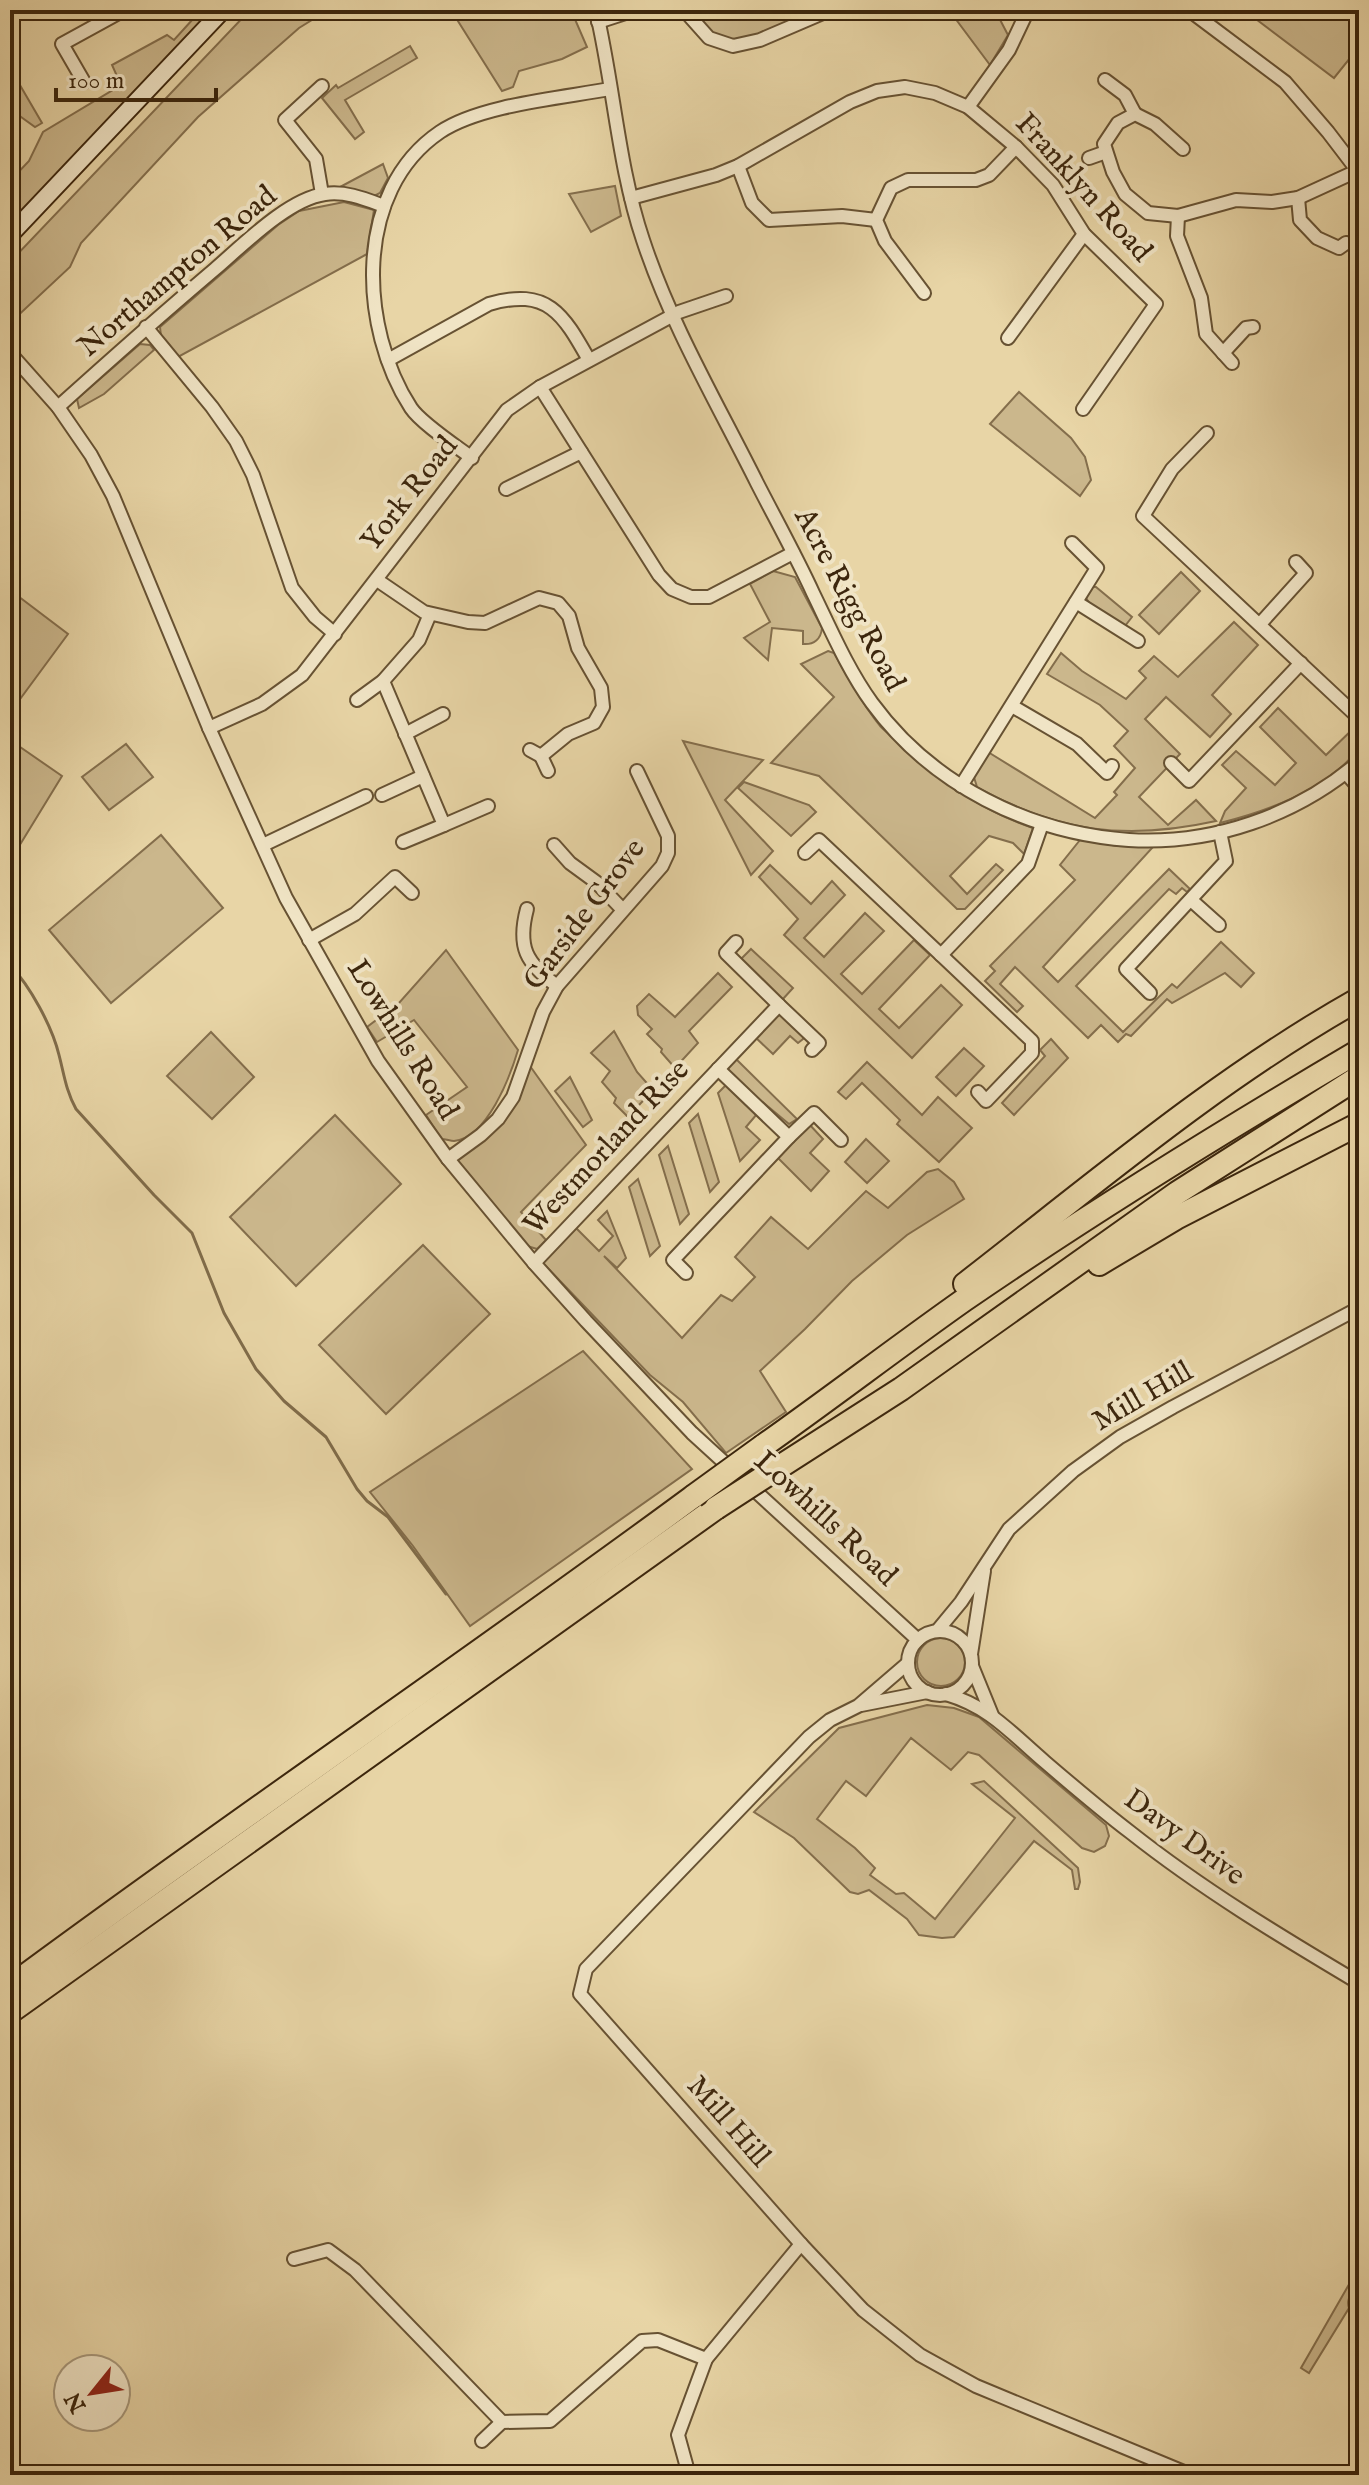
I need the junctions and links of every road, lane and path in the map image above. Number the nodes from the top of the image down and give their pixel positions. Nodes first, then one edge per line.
1 (124, 10) edge
2 (223, 10) edge
3 (635, 10) edge
4 (684, 10) edge
5 (830, 10) edge
6 (1028, 10) edge
7 (1189, 10) edge
8 (597, 16) edge
9 (1105, 80) dead end
10 (84, 82) dead end
11 (322, 86) dead end
12 (610, 89) junction
13 (968, 107) junction
14 (1135, 114) junction
15 (1016, 147) junction
16 (1183, 149) dead end
17 (1106, 152) junction
18 (1089, 158) dead end
19 (738, 166) junction
20 (1358, 170) edge
21 (322, 194) junction
22 (631, 198) junction
23 (1298, 198) junction
24 (384, 206) junction
25 (1178, 216) junction
26 (876, 220) junction
27 (1084, 234) junction
28 (10, 235) edge
29 (1346, 243) dead end
30 (924, 293) dead end
31 (726, 296) dead end
32 (673, 316) junction
33 (146, 327) junction
34 (1253, 327) dead end
35 (1008, 338) dead end
36 (10, 353) edge
37 (388, 360) junction
38 (589, 360) junction
39 (540, 387) junction
40 (58, 407) junction
41 (1083, 409) dead end
42 (1207, 433) dead end
43 (581, 452) junction
44 (472, 458) junction
45 (506, 489) dead end
46 (1072, 543) dead end
47 (793, 553) junction
48 (1296, 562) dead end
49 (377, 580) junction
50 (1076, 602) junction
51 (430, 614) junction
52 (1260, 624) junction
53 (335, 634) junction
54 (1138, 641) dead end
55 (1301, 663) junction
56 (383, 681) junction
57 (357, 700) dead end
58 (1012, 706) junction
59 (443, 714) dead end
60 (1359, 718) edge
61 (209, 728) junction
62 (405, 734) junction
63 (1359, 762) edge
64 (1171, 763) dead end
65 (1112, 766) dead end
66 (548, 771) dead end
67 (637, 771) dead end
68 (1346, 773) junction
69 (423, 776) junction
70 (961, 786) junction
71 (1359, 788) edge
72 (382, 795) dead end
73 (366, 796) dead end
74 (488, 806) dead end
75 (1042, 824) junction
76 (444, 825) junction
77 (1220, 832) junction
78 (403, 842) dead end
79 (263, 845) junction
80 (554, 845) dead end
81 (805, 853) dead end
82 (412, 893) dead end
83 (1191, 900) junction
84 (527, 909) dead end
85 (623, 910) junction
86 (1219, 925) dead end
87 (309, 940) junction
88 (736, 942) dead end
89 (941, 955) junction
90 (557, 986) junction
91 (1150, 993) dead end
92 (1359, 999) edge
93 (779, 1005) junction
94 (812, 1050) dead end
95 (1359, 1051) edge
96 (718, 1069) junction
97 (1359, 1077) edge
98 (978, 1092) dead end
99 (1359, 1124) edge
100 (789, 1137) junction
101 (841, 1140) dead end
102 (448, 1159) junction
103 (534, 1263) junction
104 (686, 1273) dead end
105 (1359, 1308) edge
106 (941, 1360) junction
107 (811, 1412) junction
108 (984, 1568) junction
109 (937, 1631) junction
110 (918, 1640) junction
111 (971, 1660) junction
112 (908, 1663) junction
113 (927, 1692) junction
114 (946, 1694) junction
115 (858, 1706) junction
116 (992, 1715) junction
117 (118, 1906) junction
118 (10, 1974) edge
119 (1359, 1983) edge
120 (10, 1987) edge
121 (10, 2012) edge
122 (801, 2244) junction
123 (294, 2259) dead end
124 (706, 2359) junction
125 (502, 2422) junction
126 (482, 2441) dead end
127 (689, 2475) edge
128 (1191, 2475) edge

1 - 10 street
2 - 28 street
3 - 8 street
4 - 5 street
6 - 13 street
7 - 20 street
8 - 12 street, Acre Rigg Road
9 - 14 street
11 - 21 street
12 - 22 street, Acre Rigg Road
12 - 24 street
13 - 15 street, Franklyn Road
13 - 19 street, Franklyn Road
14 - 16 street
14 - 17 street
15 - 26 street
15 - 27 street, Franklyn Road
17 - 18 street
17 - 25 street
19 - 22 street, Franklyn Road
19 - 26 street
20 - 23 street
21 - 24 street, Northampton Road
21 - 33 street, Northampton Road
22 - 32 street, Acre Rigg Road
23 - 25 street
23 - 29 street
24 - 37 street
25 - 34 street
26 - 30 street
27 - 35 street
27 - 41 street, Franklyn Road
31 - 32 street, York Road
32 - 38 street, York Road
32 - 47 street, Acre Rigg Road
33 - 40 street, Northampton Road
33 - 53 street
36 - 40 street, Lowhills Road
37 - 38 street
37 - 44 street
38 - 39 street, York Road
39 - 43 street
39 - 44 street, York Road
40 - 61 street, Lowhills Road
42 - 52 street
43 - 45 street
43 - 47 street
44 - 49 street, York Road
46 - 50 street
47 - 70 street, Acre Rigg Road
48 - 52 street
49 - 51 street
49 - 53 street, York Road
50 - 54 street
50 - 58 street
51 - 56 street
51 - 66 street
52 - 55 street
53 - 61 street, York Road
55 - 60 street
55 - 64 street
56 - 57 street
56 - 62 street
58 - 65 street
58 - 70 street
59 - 62 street
61 - 79 street, Lowhills Road
62 - 69 street
63 - 68 street, Acre Rigg Road
67 - 85 street, Garside Grove
68 - 71 street
68 - 77 street, Acre Rigg Road
69 - 72 street
69 - 76 street
70 - 75 street, Acre Rigg Road
73 - 79 street
74 - 76 street
75 - 77 street, Acre Rigg Road
75 - 89 street
76 - 78 street
77 - 83 street
79 - 87 street, Lowhills Road
80 - 85 street
81 - 89 street
82 - 87 street
83 - 86 street
83 - 91 street
84 - 90 street
85 - 90 street, Garside Grove
87 - 102 street, Lowhills Road
88 - 93 street
89 - 98 street
90 - 102 street, Garside Grove
92 - 107 highway
93 - 94 street
93 - 96 street, Westmorland Rise
95 - 107 highway
96 - 100 street, Westmorland Rise
96 - 103 street, Westmorland Rise
97 - 106 highway
99 - 106 highway
100 - 101 street
100 - 104 street
102 - 103 street, Lowhills Road
103 - 110 street, Lowhills Road
105 - 108 street, Mill Hill
106 - 121 highway, bridge
107 - 117 highway, bridge
108 - 109 street, Mill Hill
108 - 111 street, Mill Hill
109 - 110 street
109 - 111 street
110 - 112 street
111 - 114 street
111 - 116 street, Davy Drive
112 - 113 street
112 - 115 street, Mill Hill
113 - 114 street
113 - 115 street, Mill Hill
114 - 116 street, Davy Drive
115 - 122 street, Mill Hill
116 - 119 street, Davy Drive
117 - 118 highway
117 - 120 highway
122 - 124 street
122 - 128 street, Mill Hill
123 - 125 street
124 - 125 street
124 - 127 street
125 - 126 street

